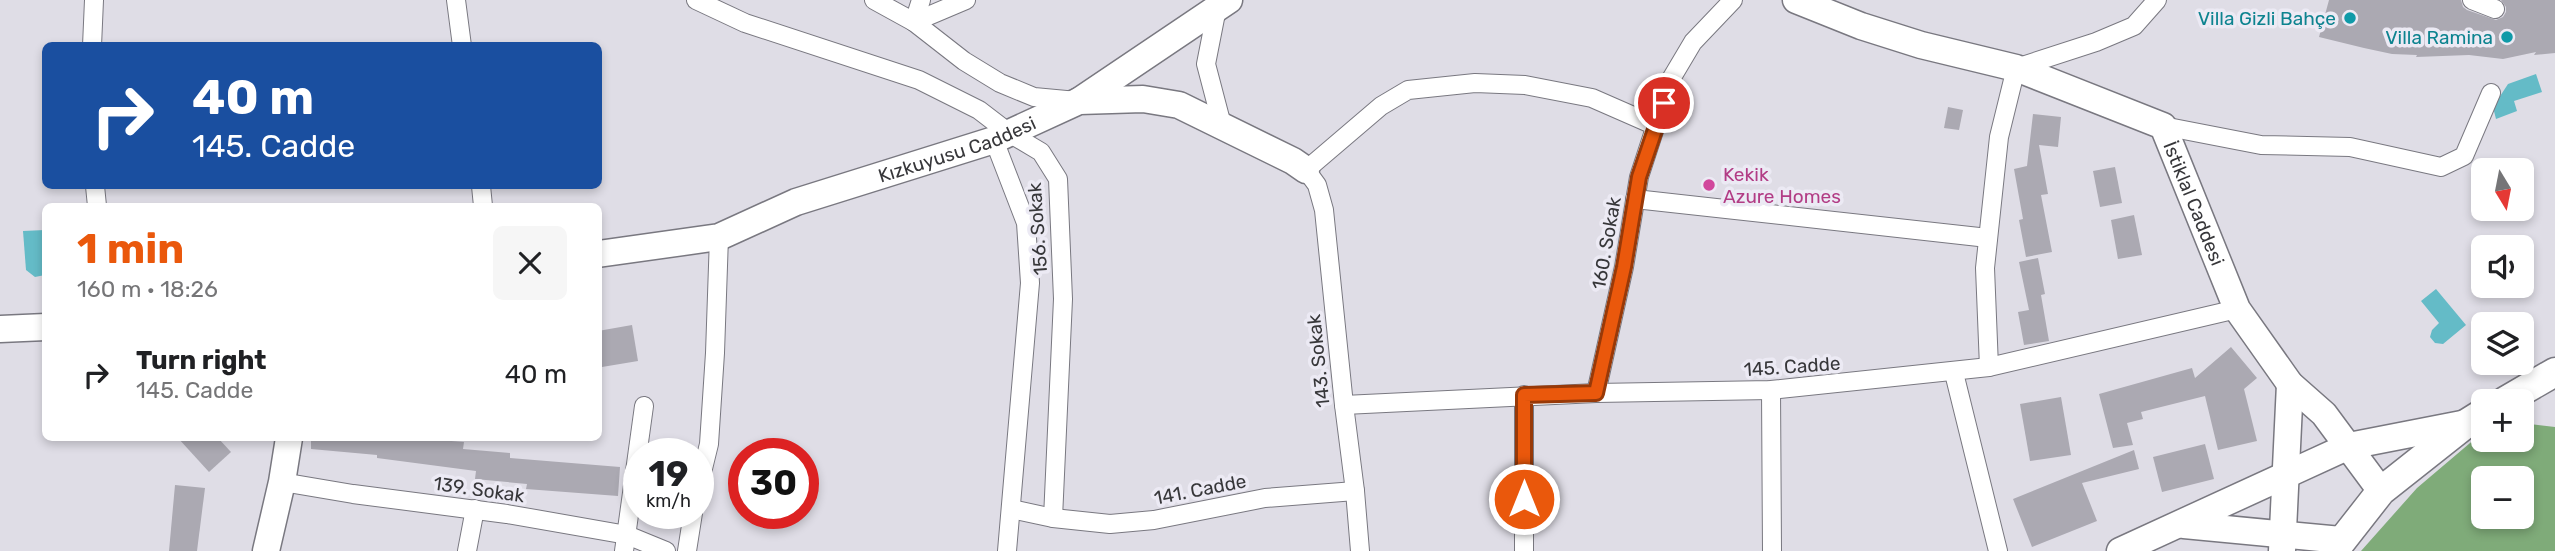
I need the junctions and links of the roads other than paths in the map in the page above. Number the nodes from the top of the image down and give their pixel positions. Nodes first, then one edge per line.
1 (94, 0) edge
2 (456, 0) edge
3 (696, 0) edge
4 (874, 0) edge
5 (921, 0) edge
6 (966, 0) edge
7 (1733, 0) edge
8 (1796, 0) edge
9 (2157, 0) edge
10 (2472, 0) edge
11 (1223, 4) edge
12 (2495, 9) dead end
13 (915, 22) junction
14 (92, 42) edge
15 (461, 42) edge
16 (2016, 68) junction
17 (2491, 93) dead end
18 (1079, 101) junction
19 (1222, 125) junction
20 (1657, 126) junction
21 (2163, 127) junction
22 (1002, 137) junction
23 (1306, 170) junction
24 (1635, 199) junction
25 (719, 237) junction
26 (1988, 238) junction
27 (602, 253) edge
28 (2237, 309) junction
29 (42, 327) edge
30 (0, 329) edge
31 (1989, 368) junction
32 (2555, 372) edge
33 (1954, 373) junction
34 (2290, 384) junction
35 (2526, 389) edge
36 (1771, 390) junction
37 (1596, 393) junction
38 (1524, 395) junction
39 (1344, 405) junction
40 (644, 406) dead end
41 (2471, 419) edge
42 (2471, 421) edge
43 (709, 438) edge
44 (289, 441) edge
45 (2349, 446) junction
46 (2285, 477) junction
47 (282, 482) junction
48 (1355, 491) junction
49 (2381, 491) junction
50 (475, 509) junction
51 (1011, 509) junction
52 (1053, 518) junction
53 (2182, 524) junction
54 (690, 529) edge
55 (625, 543) edge
56 (2282, 543) edge
57 (2337, 546) edge
58 (266, 551) edge
59 (467, 551) edge
60 (666, 551) edge
61 (687, 551) edge
62 (1007, 551) edge
63 (1360, 551) edge
64 (1524, 551) edge
65 (1772, 551) edge
66 (1998, 551) edge
67 (2120, 551) edge

1 - 14 street
2 - 15 street
3 - 22 street, 156. Sokak
4 - 13 street
5 - 13 street
6 - 13 street
7 - 20 street, 160. Sokak
8 - 16 street, İstiklal Caddesi
9 - 16 street
10 - 12 street
11 - 18 street
11 - 19 street
13 - 18 street
16 - 21 street, İstiklal Caddesi
16 - 26 street
17 - 21 street
18 - 19 street, Kızkuyusu Caddesi
18 - 22 street, Kızkuyusu Caddesi
19 - 23 street, Kızkuyusu Caddesi
20 - 23 street
20 - 24 street, 160. Sokak
21 - 28 street, İstiklal Caddesi
22 - 25 street, Kızkuyusu Caddesi
22 - 51 street
22 - 52 street, 156. Sokak
23 - 39 street, 143. Sokak
24 - 26 street
24 - 37 street, 160. Sokak
25 - 27 street, Kızkuyusu Caddesi
25 - 43 street
26 - 31 street
28 - 31 street, 145. Cadde
28 - 34 street, İstiklal Caddesi
29 - 30 street
31 - 33 street, 145. Cadde
32 - 35 main road
33 - 36 street, 145. Cadde
33 - 66 street
34 - 45 street, İstiklal Caddesi
34 - 46 street
36 - 37 street, 145. Cadde
36 - 65 street
37 - 38 street, 145. Cadde
38 - 39 street, 145. Cadde
38 - 64 street
39 - 48 street, 143. Sokak
40 - 55 street
41 - 45 street
42 - 49 main road
44 - 47 street
45 - 46 street
45 - 49 street, İstiklal Caddesi
46 - 53 street
46 - 56 street
47 - 50 street, 139. Sokak
47 - 58 street
48 - 52 street, 141. Cadde
48 - 63 street, 143. Sokak
49 - 57 main road
50 - 55 street, 139. Sokak
50 - 59 street
51 - 52 street, 141. Cadde
51 - 62 street
53 - 56 street
53 - 67 street
54 - 61 street
55 - 60 street, 139. Sokak
56 - 57 street

